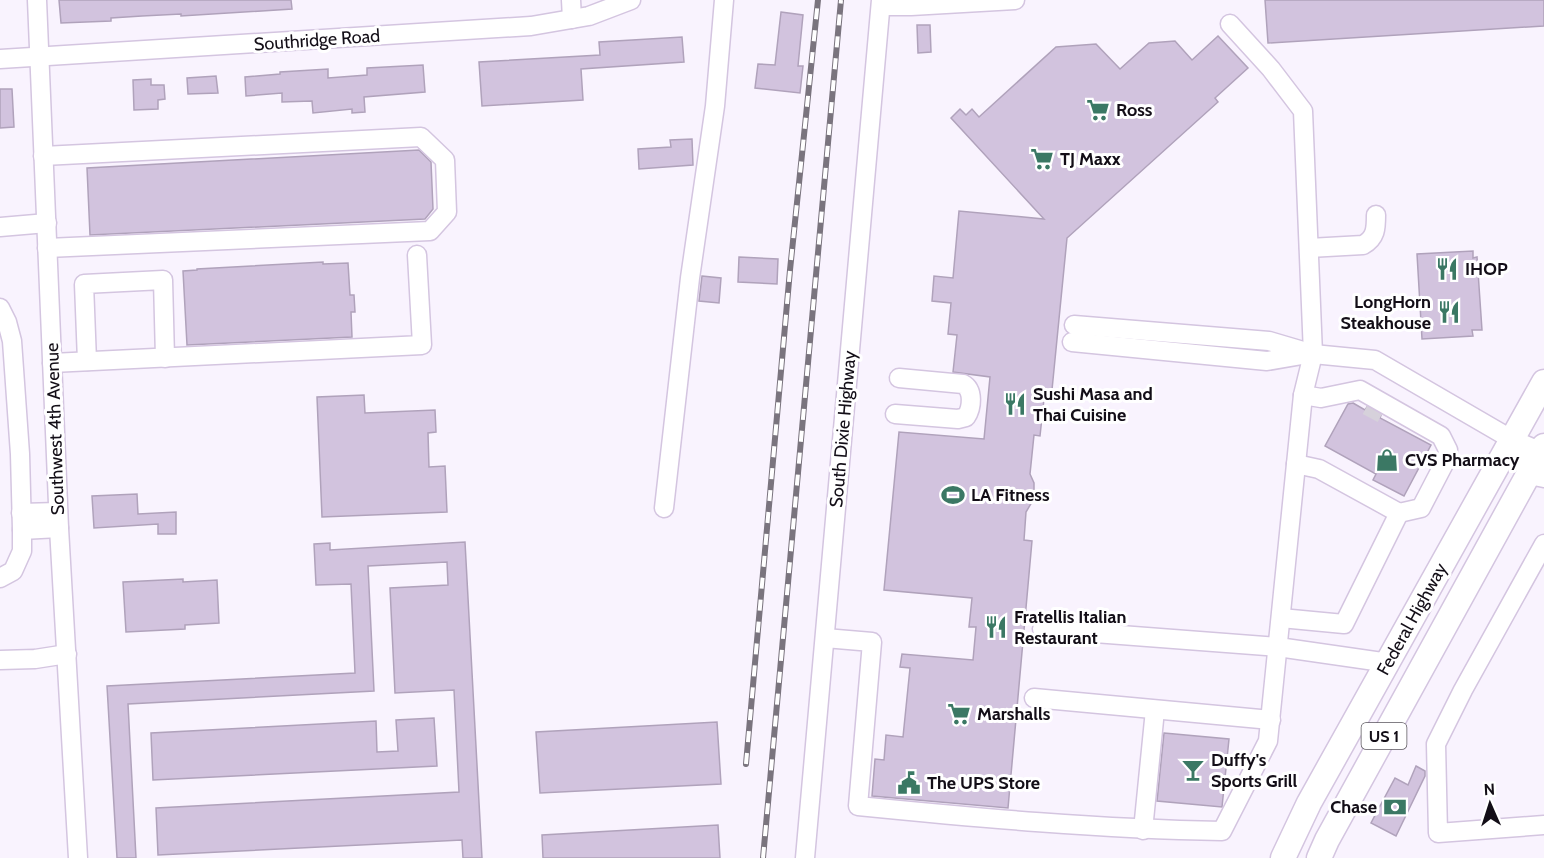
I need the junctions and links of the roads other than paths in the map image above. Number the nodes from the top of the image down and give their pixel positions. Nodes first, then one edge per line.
1 (37, 0) edge
2 (571, 0) edge
3 (631, 0) edge
4 (724, 0) edge
5 (1015, 0) edge
6 (881, 3) edge
7 (572, 20) junction
8 (1230, 24) dead end
9 (39, 57) junction
10 (0, 59) edge
11 (44, 156) junction
12 (1376, 214) dead end
13 (47, 224) junction
14 (0, 227) edge
15 (48, 248) junction
16 (1309, 248) junction
17 (417, 255) dead end
18 (0, 308) edge
19 (1073, 333) dead end
20 (1313, 354) junction
21 (165, 358) junction
22 (87, 361) junction
23 (52, 363) junction
24 (899, 378) dead end
25 (1544, 382) edge
26 (1346, 392) junction
27 (1303, 395) junction
28 (895, 414) dead end
29 (1413, 420) junction
30 (1511, 439) junction
31 (1543, 450) edge
32 (1296, 464) junction
33 (1536, 477) edge
34 (664, 508) dead end
35 (1398, 513) junction
36 (59, 520) junction
37 (22, 522) junction
38 (1544, 544) edge
39 (0, 578) edge
40 (1281, 618) junction
41 (1042, 629) dead end
42 (825, 638) junction
43 (1278, 647) junction
44 (66, 654) junction
45 (0, 660) edge
46 (1389, 663) junction
47 (1034, 698) dead end
48 (1155, 710) junction
49 (1271, 720) junction
50 (1544, 825) edge
51 (1143, 830) junction
52 (78, 858) edge
53 (805, 858) edge
54 (1283, 858) edge
55 (1319, 858) edge

1 - 9 street, Southwest 4th Avenue
2 - 7 street
3 - 7 street, Southridge Road
4 - 34 street
5 - 6 street
6 - 42 street, South Dixie Highway
7 - 9 street, Southridge Road
8 - 16 street
9 - 10 street, Southridge Road
9 - 11 street, Southwest 4th Avenue
11 - 13 street, Southwest 4th Avenue
11 - 15 street
12 - 16 street
13 - 14 street
13 - 15 street, Southwest 4th Avenue
15 - 23 street, Southwest 4th Avenue
16 - 20 street
17 - 21 street
18 - 37 street
19 - 20 street
20 - 27 street
20 - 30 street
21 - 22 street
21 - 22 street
22 - 23 street
23 - 36 street, Southwest 4th Avenue
24 - 28 street
25 - 30 main road, Federal Highway / US 1
26 - 27 street
26 - 29 street
26 - 29 street
27 - 32 street
29 - 35 street
30 - 31 street
30 - 33 street
30 - 46 main road, Federal Highway / US 1
31 - 33 main road, Federal Highway / US 1
32 - 35 street
32 - 40 street
33 - 55 main road, Federal Highway / US 1
35 - 40 street
36 - 37 street
36 - 44 street, Southwest 4th Avenue
37 - 39 street
38 - 50 street
40 - 43 street
41 - 43 street
42 - 51 street
42 - 53 street, South Dixie Highway
43 - 46 street
43 - 49 street
44 - 45 street
44 - 52 street, Southwest 4th Avenue
46 - 54 main road, Federal Highway / US 1
47 - 48 street
48 - 49 street
48 - 51 street
49 - 51 street

